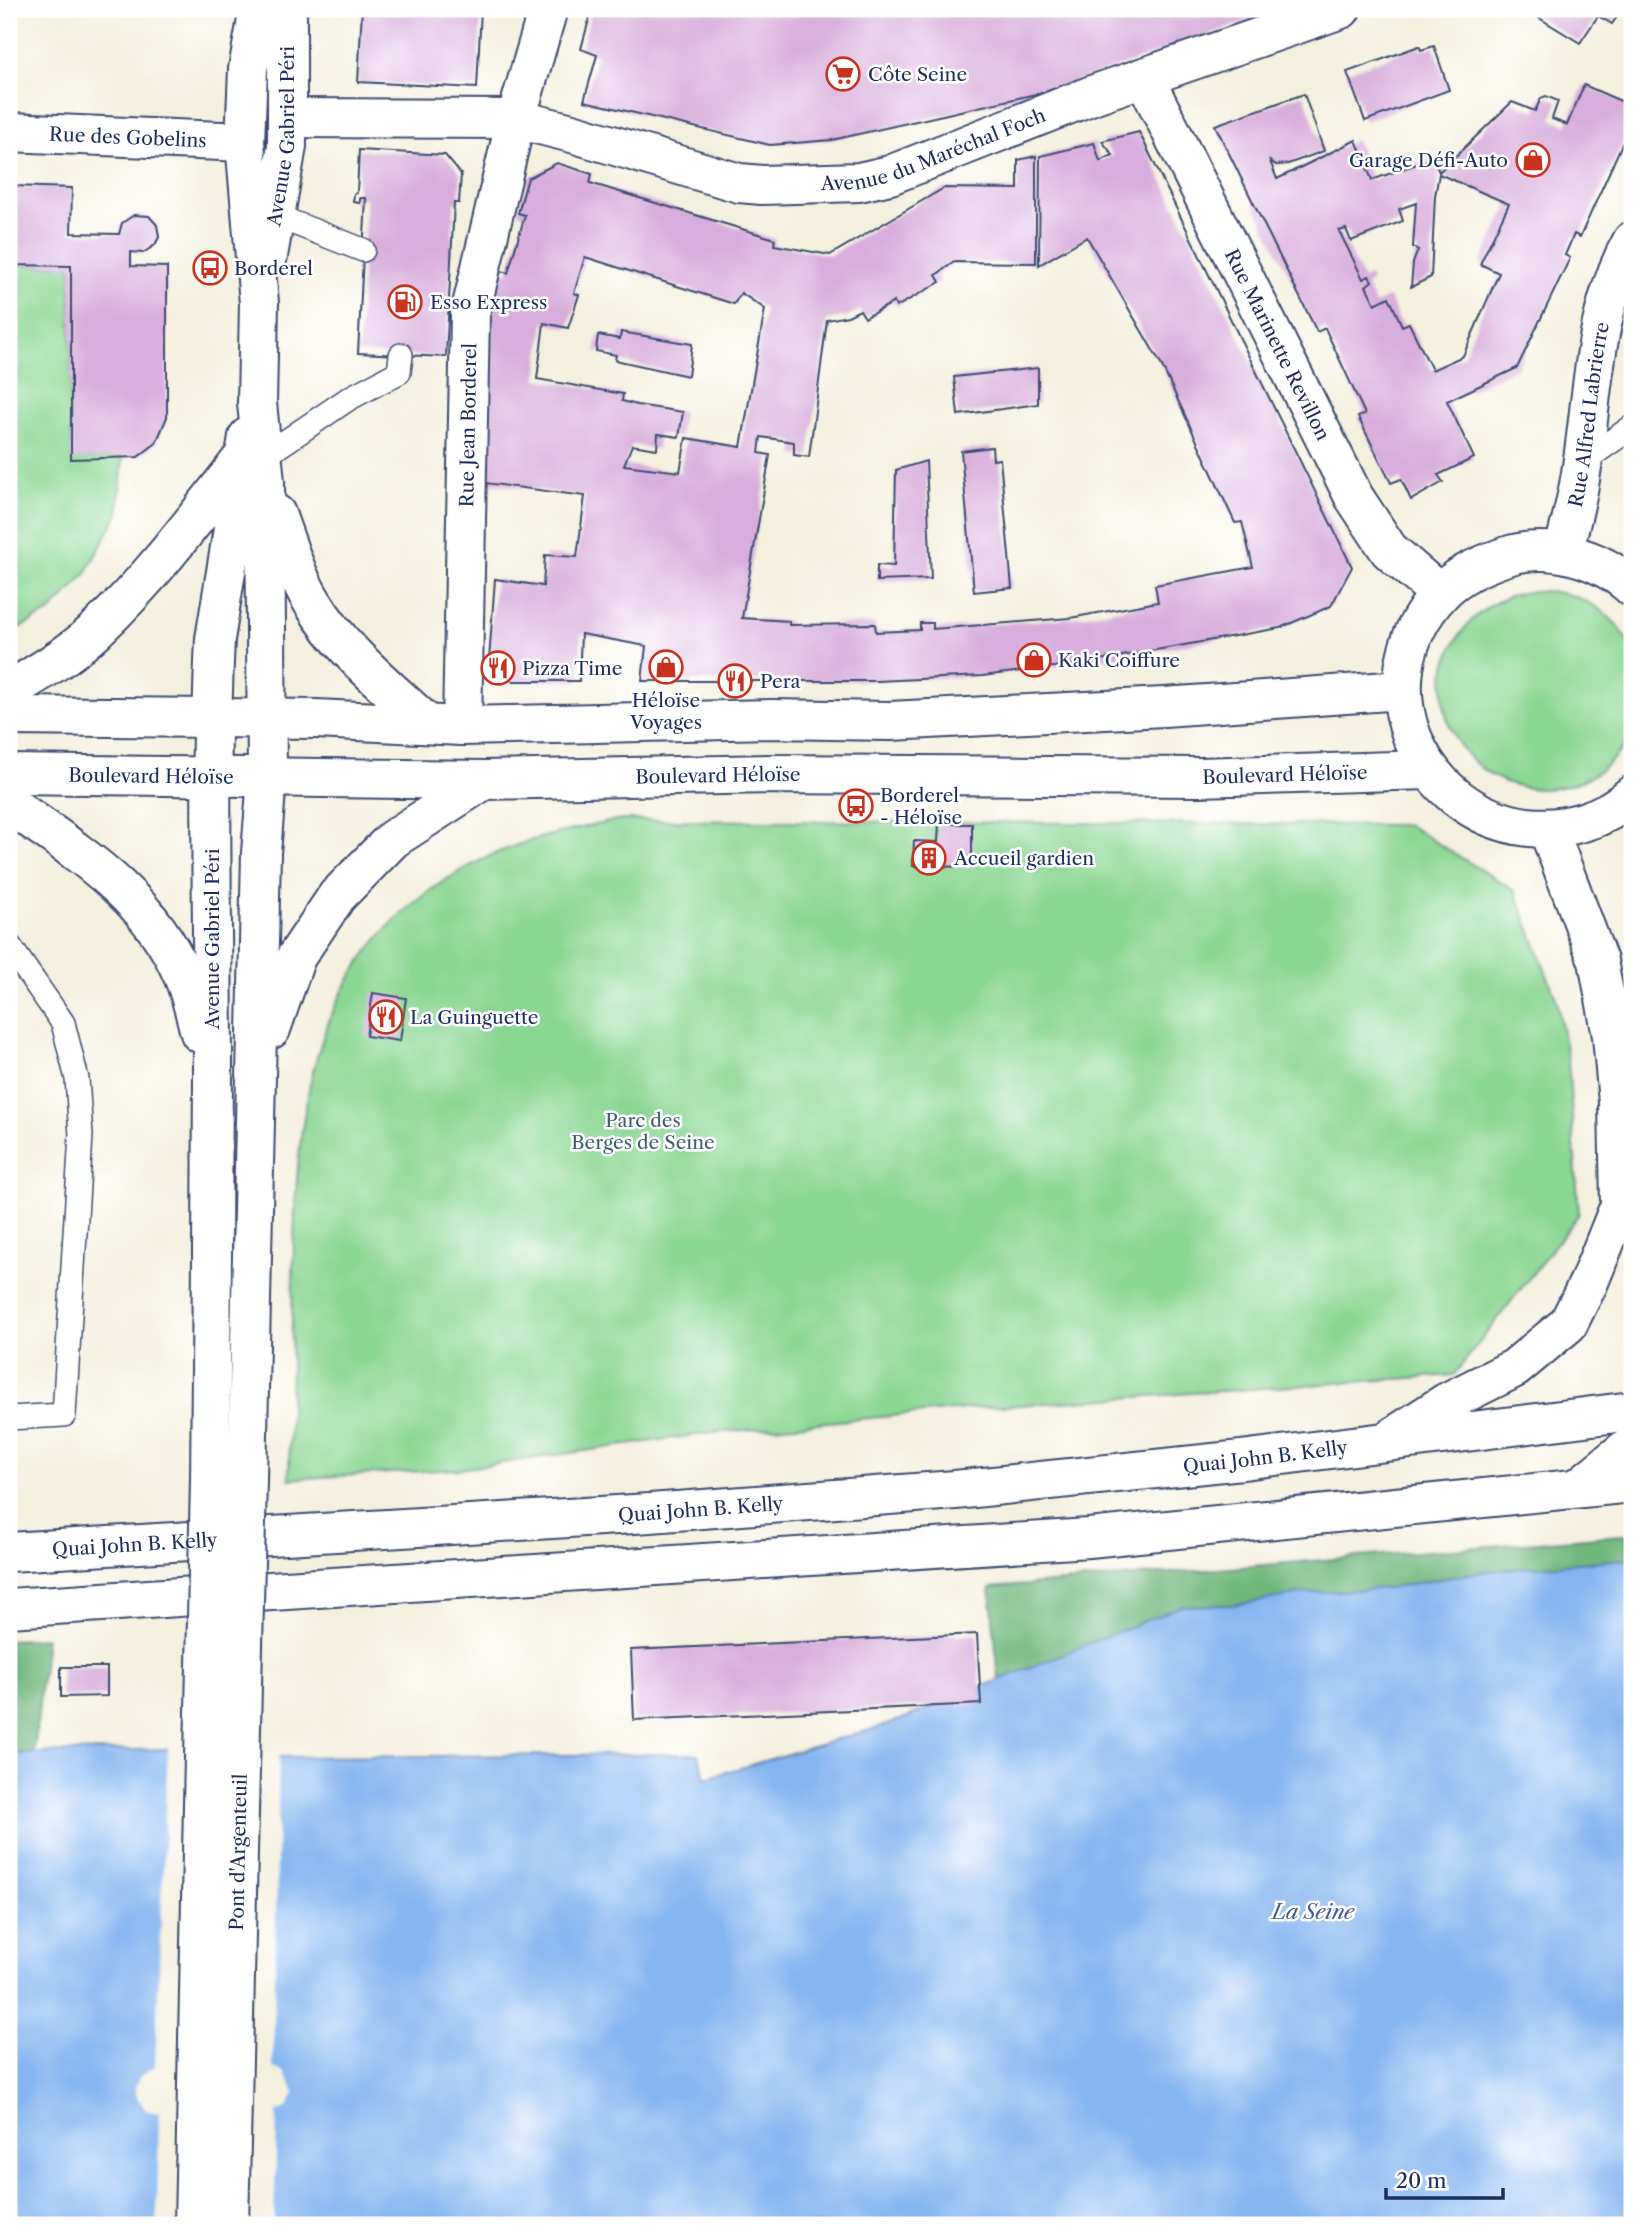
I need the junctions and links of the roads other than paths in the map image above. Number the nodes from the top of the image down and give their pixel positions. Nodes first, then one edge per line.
1 (259, 9) edge
2 (287, 9) edge
3 (548, 9) edge
4 (1341, 9) edge
5 (1144, 77) junction
6 (288, 118) junction
7 (516, 120) junction
8 (9, 132) edge
9 (245, 142) junction
10 (276, 216) junction
11 (1632, 241) edge
12 (363, 250) dead end
13 (259, 303) junction
14 (401, 355) dead end
15 (1632, 427) edge
16 (1582, 462) junction
17 (257, 466) junction
18 (1563, 552) junction
19 (1632, 587) edge
20 (1440, 594) junction
21 (1402, 690) junction
22 (9, 691) edge
23 (9, 716) edge
24 (213, 717) junction
25 (266, 718) junction
26 (444, 725) junction
27 (1428, 770) junction
28 (9, 774) edge
29 (211, 776) junction
30 (267, 778) junction
31 (484, 780) junction
32 (1631, 799) edge
33 (9, 804) edge
34 (1548, 829) junction
35 (9, 945) edge
36 (258, 1068) junction
37 (213, 1075) junction
38 (1626, 1219) edge
39 (1632, 1411) edge
40 (9, 1418) edge
41 (1389, 1439) junction
42 (1632, 1444) edge
43 (228, 1479) junction
44 (1632, 1483) edge
45 (1578, 1488) junction
46 (9, 1552) edge
47 (9, 1608) edge
48 (194, 2225) edge
49 (229, 2225) edge

1 - 9 main road, Avenue Gabriel Péri
2 - 6 main road, Avenue Gabriel Péri
3 - 7 main road, Rue Jean Borderel
4 - 5 main road, Avenue du Maréchal Foch
5 - 7 main road, Avenue du Maréchal Foch
5 - 20 main road, Rue Marinette Revillon
6 - 7 main road
6 - 10 main road, Avenue Gabriel Péri
7 - 26 main road, Rue Jean Borderel
8 - 9 main road, Rue des Gobelins
9 - 13 main road, Avenue Gabriel Péri
10 - 12 lane
10 - 13 main road, Avenue Gabriel Péri
11 - 16 main road, Rue Alfred Labrierre
13 - 17 main road, Avenue Gabriel Péri
14 - 17 lane
15 - 16 lane
16 - 18 main road, Rue Alfred Labrierre
17 - 22 main road
17 - 24 main road, Avenue Gabriel Péri
17 - 25 main road, Avenue Gabriel Péri
17 - 26 main road
18 - 19 main road
18 - 20 main road
20 - 21 main road
21 - 26 main road
21 - 27 main road
23 - 24 main road
24 - 25 main road
24 - 29 main road, Avenue Gabriel Péri
25 - 26 main road
25 - 30 main road, Avenue Gabriel Péri
27 - 31 main road, Boulevard Héloïse
27 - 34 main road
28 - 29 main road, Boulevard Héloïse
29 - 30 main road, Boulevard Héloïse
29 - 37 main road, Avenue Gabriel Péri
30 - 31 main road, Boulevard Héloïse
30 - 36 main road, Avenue Gabriel Péri
31 - 36 main road
32 - 34 main road
33 - 37 main road
34 - 38 main road
35 - 40 lane
36 - 43 main road, Avenue Gabriel Péri
37 - 43 main road, Avenue Gabriel Péri
38 - 41 main road
39 - 41 main road, Quai John B. Kelly
41 - 46 main road, Quai John B. Kelly
42 - 45 main road
43 - 48 main road, Pont d'Argenteuil, bridge
43 - 49 main road, Pont d'Argenteuil, bridge
44 - 45 main road
45 - 47 main road

